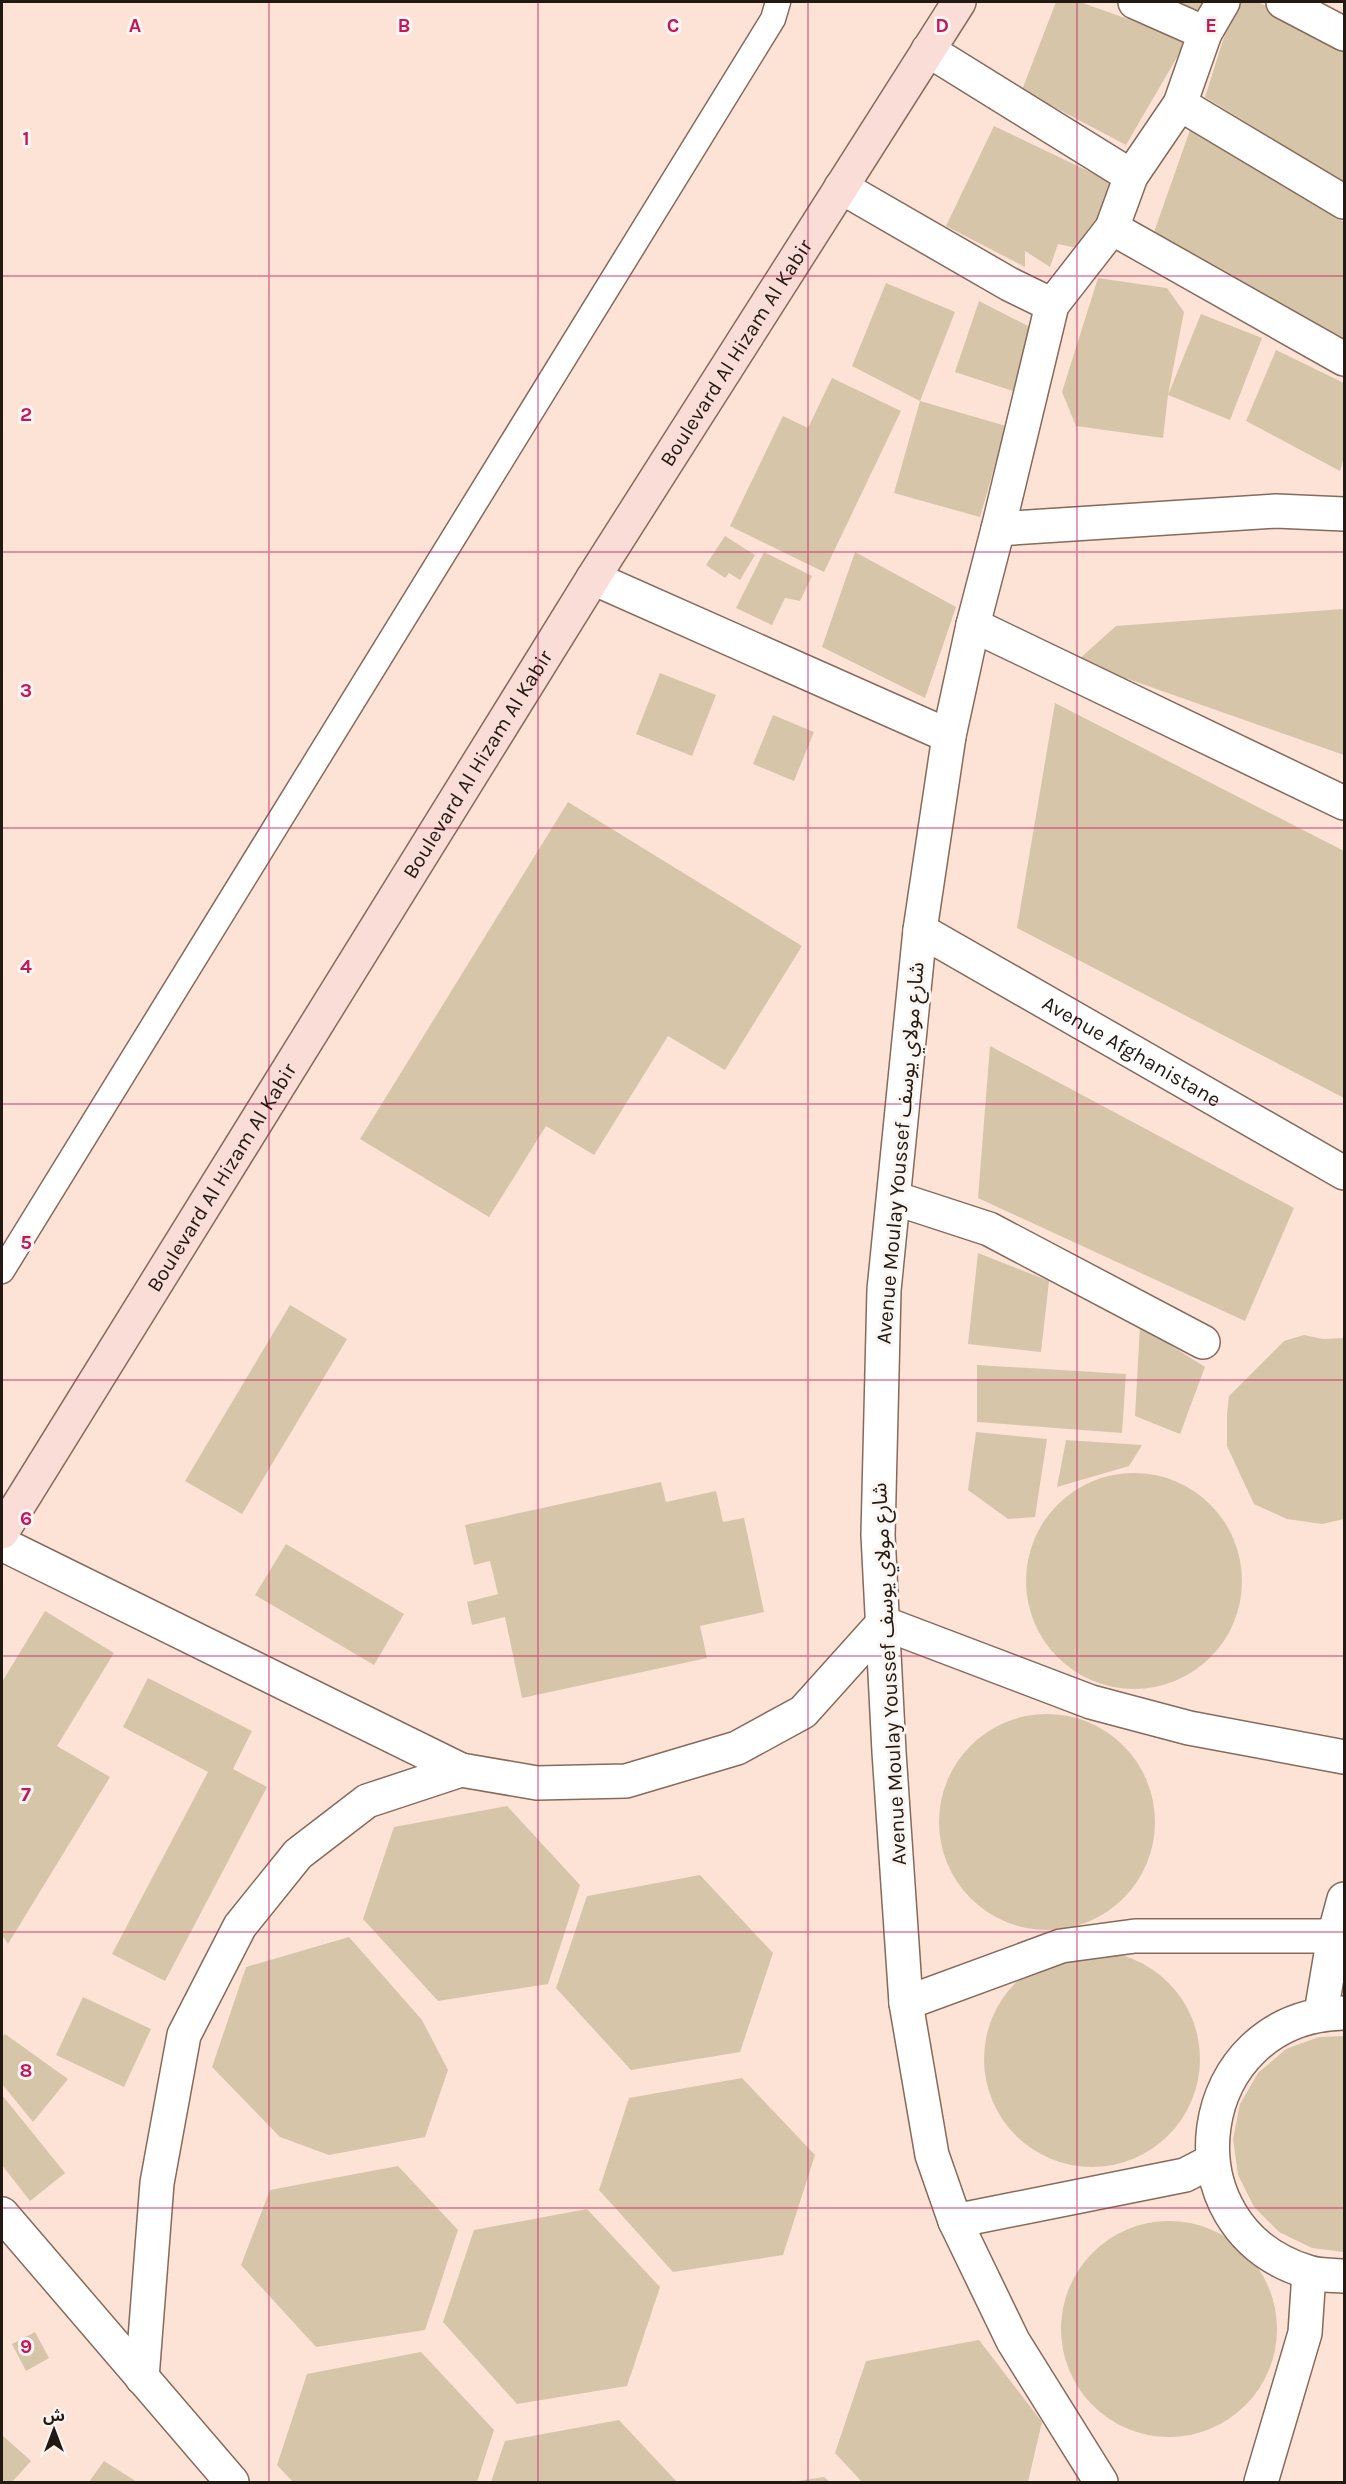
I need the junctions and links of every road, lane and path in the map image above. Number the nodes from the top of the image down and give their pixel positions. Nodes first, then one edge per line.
1 (778, 2) edge
2 (959, 2) edge
3 (1135, 2) edge
4 (1223, 2) edge
5 (1283, 2) edge
6 (1205, 33) junction
7 (1344, 34) edge
8 (928, 50) junction
9 (1180, 104) junction
10 (1131, 176) junction
11 (841, 187) junction
12 (1344, 202) edge
13 (1112, 228) junction
14 (1052, 305) junction
15 (1344, 359) edge
16 (1344, 514) edge
17 (998, 529) junction
18 (593, 578) junction
19 (973, 625) junction
20 (949, 736) junction
21 (1344, 803) edge
22 (920, 930) junction
23 (1344, 1173) edge
24 (894, 1198) junction
25 (2, 1271) edge
26 (1203, 1342) dead end
27 (2, 1532) edge
28 (2, 1544) edge
29 (883, 1623) junction
30 (1344, 1757) edge
31 (461, 1770) junction
32 (1344, 1899) edge
33 (1334, 1936) junction
34 (906, 2003) junction
35 (1333, 2013) edge
36 (1212, 2161) junction
37 (2, 2214) edge
38 (955, 2221) junction
39 (1309, 2273) junction
40 (1344, 2276) edge
41 (142, 2378) junction
42 (232, 2482) edge
43 (1101, 2482) edge
44 (1261, 2482) edge

1 - 25 lane
2 - 8 main road, Boulevard Al Hizam Al Kabir
3 - 6 street
4 - 6 street
5 - 7 street
6 - 9 street
8 - 10 street
8 - 11 main road, Boulevard Al Hizam Al Kabir
9 - 10 street
9 - 12 street
10 - 13 street
11 - 14 street
11 - 18 main road, Boulevard Al Hizam Al Kabir
13 - 14 street
13 - 15 street
14 - 17 street, Avenue Moulay Youssef شارع مولاي يوسف
16 - 17 street
17 - 19 street, Avenue Moulay Youssef شارع مولاي يوسف
18 - 20 street
18 - 27 main road, Boulevard Al Hizam Al Kabir
19 - 20 street, Avenue Moulay Youssef شارع مولاي يوسف
19 - 21 street
20 - 22 street, Avenue Moulay Youssef شارع مولاي يوسف
22 - 23 street, Avenue Afghanistane
22 - 24 street, Avenue Moulay Youssef شارع مولاي يوسف
24 - 26 street
24 - 29 street, Avenue Moulay Youssef شارع مولاي يوسف
28 - 31 street
29 - 30 street
29 - 31 street
29 - 34 street, Avenue Moulay Youssef شارع مولاي يوسف
31 - 41 street
32 - 33 street
33 - 34 street
33 - 35 street
34 - 38 street, Avenue Moulay Youssef شارع مولاي يوسف
35 - 36 street
36 - 38 street
36 - 39 street
37 - 41 street
38 - 43 street, Avenue Moulay Youssef شارع مولاي يوسف
39 - 40 street
39 - 44 street
41 - 42 street

